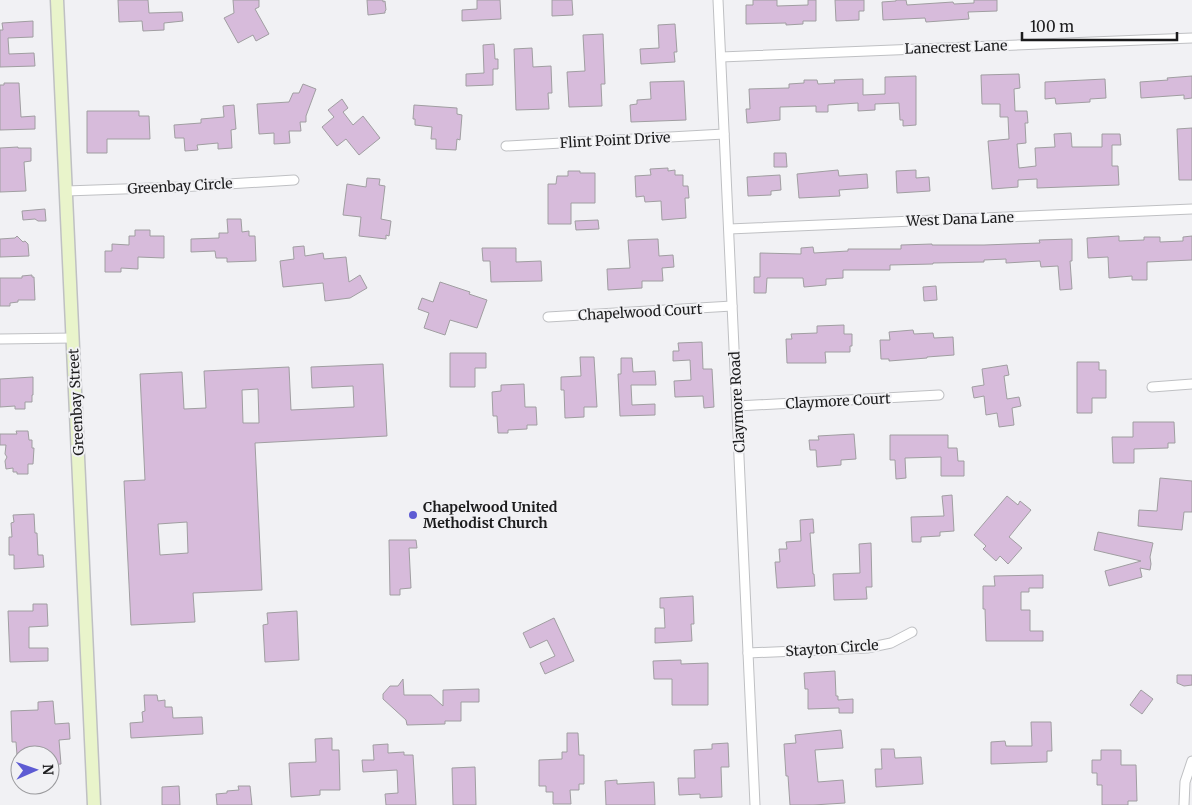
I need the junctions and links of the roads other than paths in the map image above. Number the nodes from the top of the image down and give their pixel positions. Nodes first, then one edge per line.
1 (56, 0) edge
2 (718, 0) edge
3 (1192, 38) edge
4 (720, 57) junction
5 (724, 134) junction
6 (506, 146) dead end
7 (294, 180) dead end
8 (66, 191) junction
9 (1192, 209) edge
10 (729, 229) junction
11 (732, 306) junction
12 (548, 317) dead end
13 (73, 338) junction
14 (0, 340) edge
15 (1192, 384) edge
16 (1152, 386) dead end
17 (939, 395) dead end
18 (737, 406) junction
19 (912, 632) dead end
20 (748, 653) junction
21 (1192, 762) edge
22 (94, 805) edge
23 (755, 805) edge
24 (1184, 805) edge

1 - 8 street, Greenbay Street
2 - 4 street, Claymore Road
3 - 4 street, Lanecrest Lane
4 - 5 street, Claymore Road
5 - 6 street, Flint Point Drive
5 - 10 street, Claymore Road
7 - 8 street, Greenbay Circle
8 - 13 street, Greenbay Street
9 - 10 street, West Dana Lane
10 - 11 street, Claymore Road
11 - 12 street, Chapelwood Court
11 - 18 street, Claymore Road
13 - 14 street
13 - 22 street, Greenbay Street
15 - 16 street
17 - 18 street, Claymore Court
18 - 20 street, Claymore Road
19 - 20 street, Stayton Circle
20 - 23 street, Claymore Road
21 - 24 street

